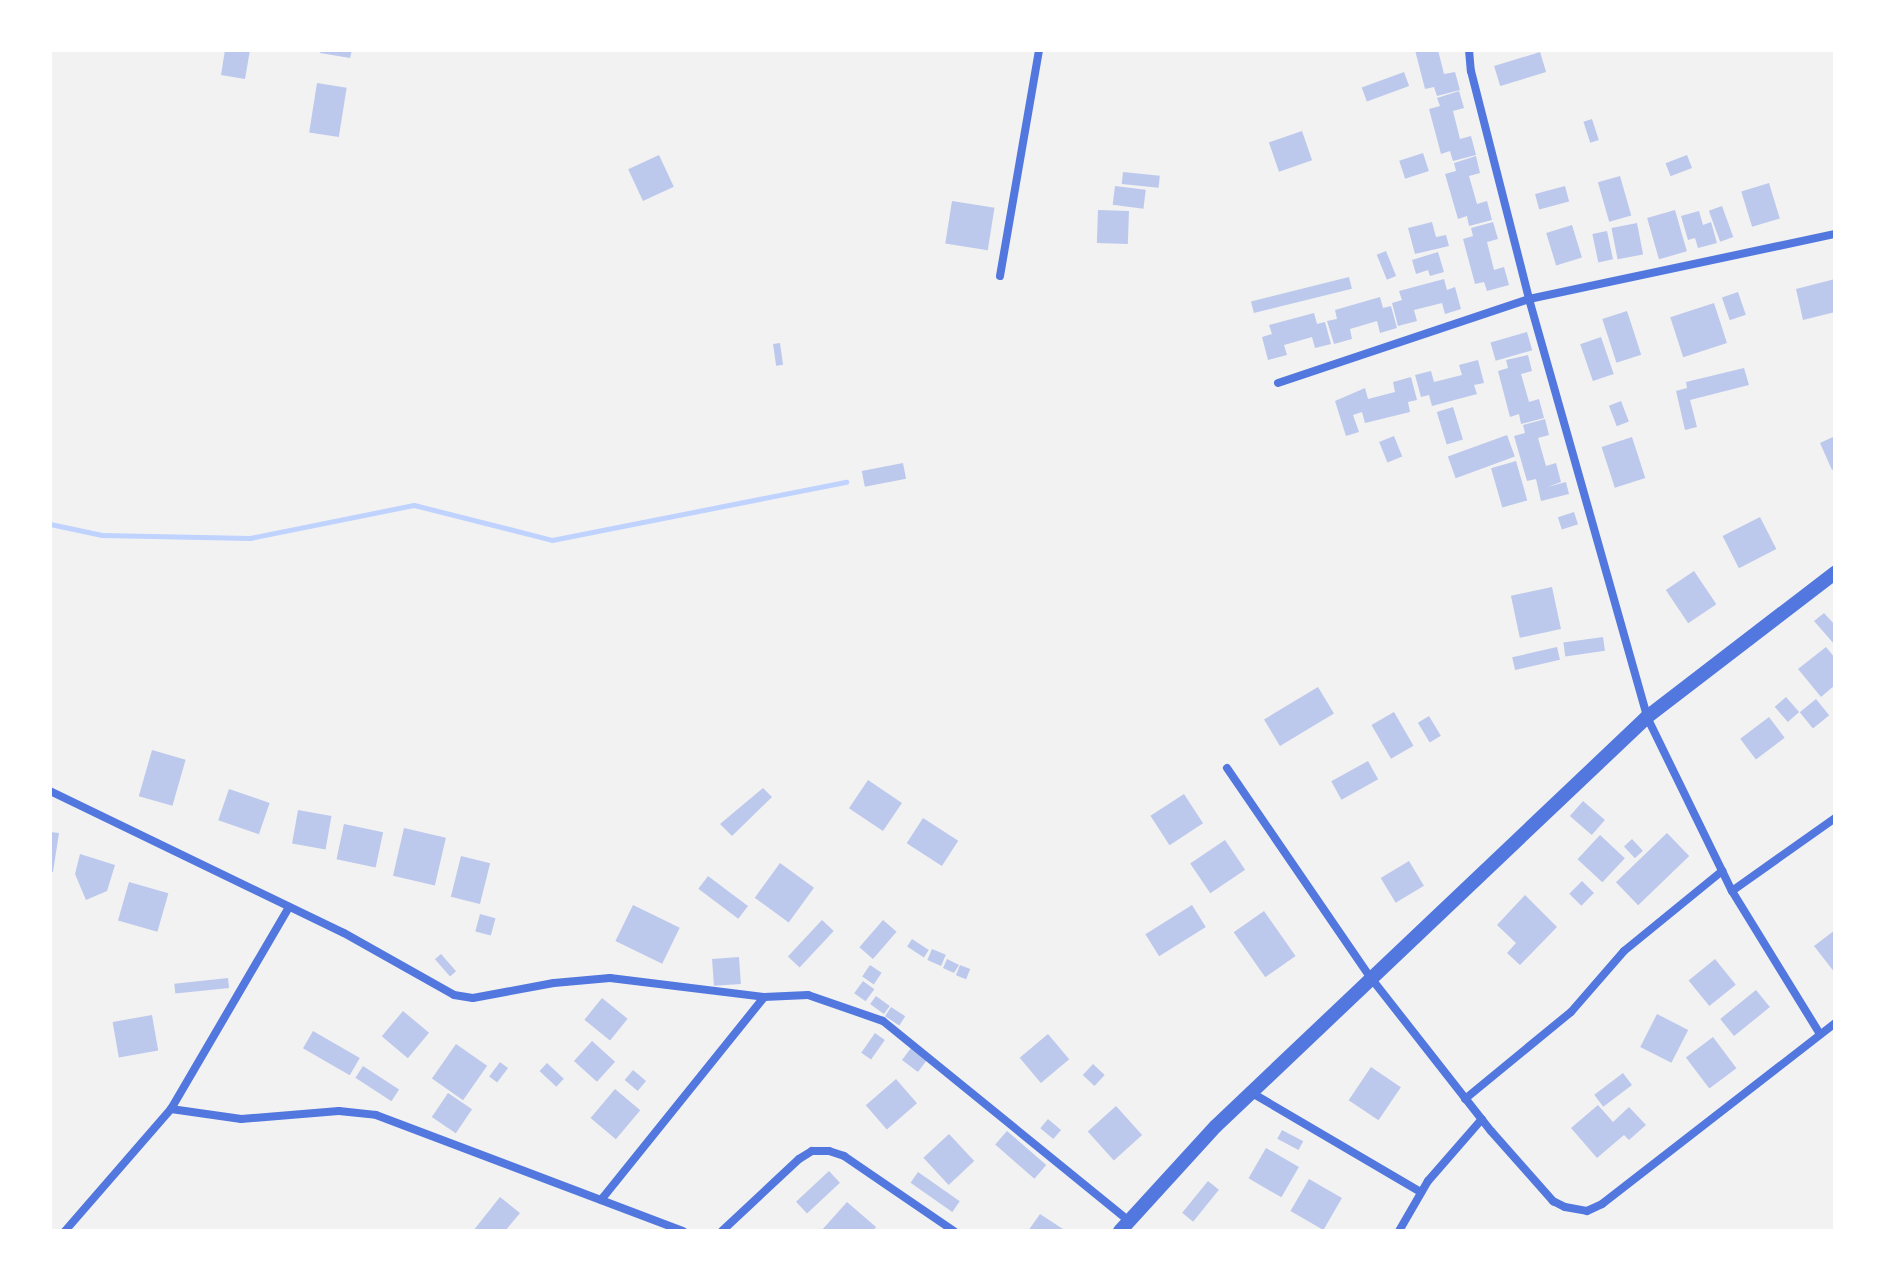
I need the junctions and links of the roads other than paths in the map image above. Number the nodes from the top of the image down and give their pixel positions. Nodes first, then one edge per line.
1 (1039, 50) edge
2 (1469, 50) edge
3 (1835, 234) edge
4 (1000, 276) dead end
5 (1529, 299) junction
6 (1278, 383) dead end
7 (1835, 573) edge
8 (1647, 717) junction
9 (1227, 768) dead end
10 (50, 791) edge
11 (1835, 818) edge
12 (1722, 871) junction
13 (1732, 891) junction
14 (289, 907) junction
15 (1371, 978) junction
16 (764, 997) junction
17 (1835, 1023) edge
18 (1820, 1034) junction
19 (1252, 1093) junction
20 (1465, 1099) junction
21 (171, 1109) junction
22 (1482, 1119) junction
23 (1421, 1192) junction
24 (601, 1200) junction
25 (1124, 1226) edge
26 (65, 1231) edge
27 (683, 1231) edge
28 (722, 1231) edge
29 (954, 1231) edge
30 (1399, 1231) edge

1 - 4 street
2 - 5 street
3 - 5 street
5 - 6 street
5 - 8 street
7 - 8 street
8 - 12 street
8 - 15 street
9 - 15 street
10 - 14 street
11 - 13 street
12 - 13 street
12 - 20 street
13 - 18 street
14 - 16 street
14 - 21 street
15 - 19 street
15 - 20 street
16 - 24 street
16 - 25 street
17 - 18 street
18 - 22 street
19 - 23 street
19 - 25 street
20 - 22 street
21 - 24 street
21 - 26 street
22 - 23 street
23 - 30 street
24 - 27 street
28 - 29 street

